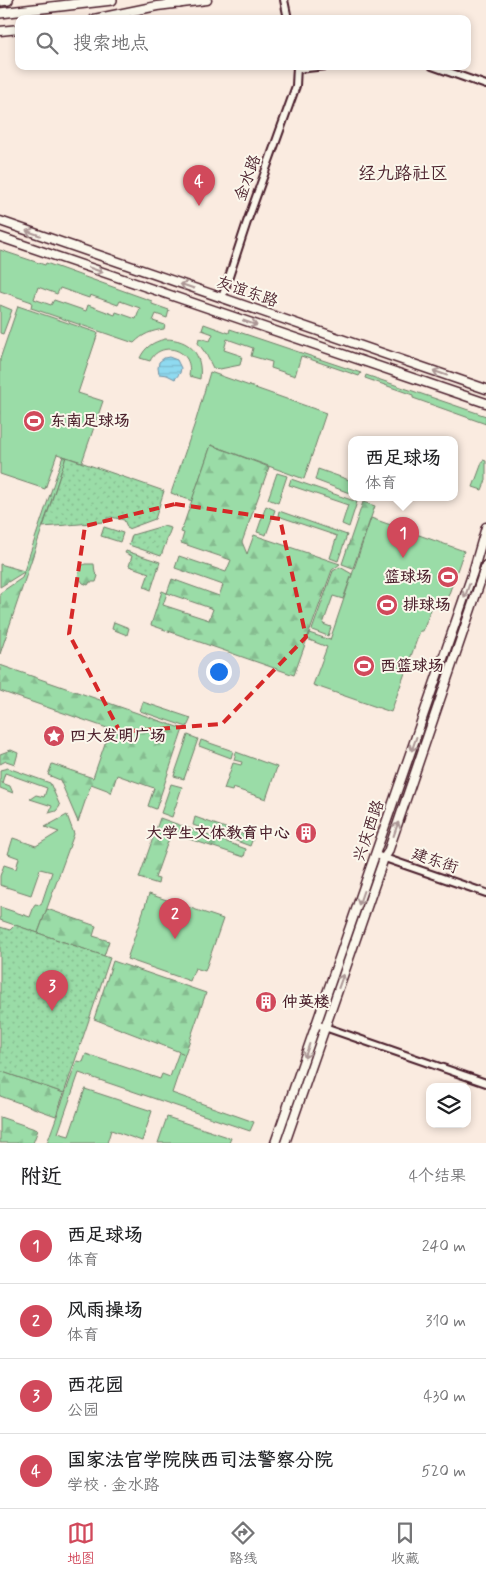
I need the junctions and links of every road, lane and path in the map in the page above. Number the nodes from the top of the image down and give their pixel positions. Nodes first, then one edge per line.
1 (112, 0) edge
2 (189, 0) edge
3 (207, 0) edge
4 (284, 0) edge
5 (179, 3) junction
6 (0, 15) edge
7 (113, 15) edge
8 (287, 15) edge
9 (15, 29) edge
10 (0, 31) edge
11 (298, 70) edge
12 (443, 70) edge
13 (486, 85) edge
14 (0, 221) edge
15 (0, 237) edge
16 (222, 298) junction
17 (486, 389) edge
18 (486, 403) edge
19 (486, 527) edge
20 (486, 565) edge
21 (376, 855) junction
22 (384, 858) junction
23 (486, 893) edge
24 (316, 1024) junction
25 (326, 1027) junction
26 (486, 1083) edge
27 (275, 1143) edge
28 (285, 1143) edge

1 - 6 highway
2 - 5 highway
3 - 5 main road
4 - 8 street
5 - 7 main road
9 - 10 main road
11 - 16 street, 金水路
12 - 13 street
16 -> 14 main road, 友谊东路
15 -> 18 main road, 友谊东路
17 -> 16 main road, 友谊东路
19 -> 21 main road, 兴庆西路
22 -> 20 main road, 兴庆西路
21 - 22 street, 建东街
21 -> 24 main road, 兴庆西路
22 - 23 street, 建东街
25 -> 22 main road, 兴庆西路
24 - 25 street
24 -> 27 main road, 兴庆西路
25 - 26 street
25 - 28 main road, 兴庆西路

